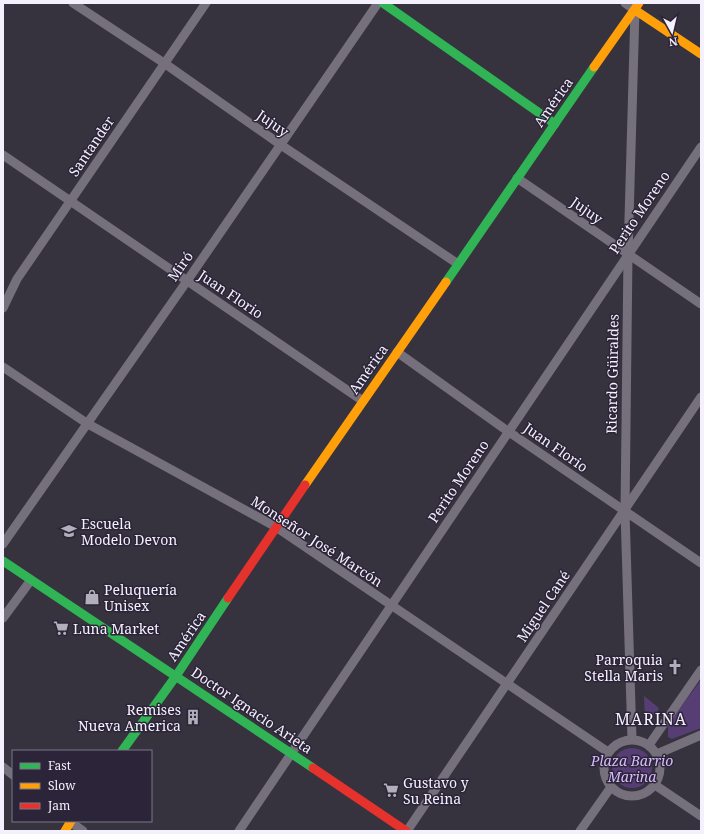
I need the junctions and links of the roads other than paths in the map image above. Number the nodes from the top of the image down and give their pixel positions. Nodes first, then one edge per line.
1 (72, 3) edge
2 (206, 3) edge
3 (378, 3) edge
4 (383, 3) edge
5 (625, 3) edge
6 (637, 6) edge
7 (701, 54) edge
8 (164, 63) junction
9 (555, 124) junction
10 (281, 146) junction
11 (701, 147) edge
12 (3, 156) edge
13 (517, 178) junction
14 (70, 202) junction
15 (628, 254) junction
16 (458, 264) junction
17 (187, 281) junction
18 (701, 304) edge
19 (3, 308) edge
20 (397, 352) junction
21 (3, 367) edge
22 (701, 397) edge
23 (363, 401) junction
24 (88, 424) junction
25 (509, 432) junction
26 (625, 512) junction
27 (276, 528) junction
28 (3, 544) edge
29 (3, 561) edge
30 (701, 563) edge
31 (31, 580) junction
32 (391, 604) junction
33 (3, 618) edge
34 (701, 670) edge
35 (176, 676) junction
36 (507, 683) junction
37 (701, 735) edge
38 (632, 739) junction
39 (653, 748) junction
40 (123, 750) edge
41 (608, 752) junction
42 (291, 754) junction
43 (3, 767) edge
44 (12, 774) edge
45 (655, 785) junction
46 (611, 787) junction
47 (701, 816) edge
48 (70, 822) edge
49 (71, 822) edge
50 (65, 831) edge
51 (83, 831) edge
52 (239, 831) edge
53 (406, 831) edge
54 (580, 831) edge

1 - 8 street, Jujuy
2 - 8 street, Santander
3 - 10 street, Miró
4 - 9 street
5 - 6 street
6 - 7 street
6 - 9 street, América
6 - 15 street, Ricardo Güiraldes
8 - 10 street, Jujuy
8 - 14 street, Santander
9 - 13 street, América
10 - 16 street, Jujuy
10 - 17 street, Miró
11 - 15 street, Perito Moreno
12 - 14 street, Juan Florio
13 - 15 street, Jujuy
13 - 16 street, América
14 - 17 street, Juan Florio
14 - 19 street, Santander
15 - 18 street, Jujuy
15 - 25 street, Perito Moreno
15 - 26 street, Ricardo Güiraldes
16 - 20 street, América
17 - 23 street, Juan Florio
17 - 24 street, Miró
20 - 23 street, América
20 - 25 street, Juan Florio
21 - 24 street, Monseñor José Marcón
22 - 26 street, Miguel Cané
23 - 27 street, América
24 - 27 street, Monseñor José Marcón
24 - 28 street, Miró
25 - 26 street, Juan Florio
25 - 32 street, Perito Moreno
26 - 30 street, Juan Florio
26 - 36 street, Miguel Cané
26 - 38 street, Ricardo Güiraldes
27 - 32 street, Monseñor José Marcón
27 - 35 street, América
29 - 31 street, Doctor Ignacio Arieta
31 - 33 street
31 - 35 street, Doctor Ignacio Arieta
32 - 36 street, Monseñor José Marcón
32 - 42 street, Perito Moreno
34 - 39 street
35 - 40 street, América
35 - 42 street, Doctor Ignacio Arieta
36 - 41 street, Monseñor José Marcón
36 - 53 street, Miguel Cané
37 - 39 street
38 - 39 street
38 - 41 street
39 - 45 street
41 - 46 street
42 - 52 street, Perito Moreno
42 - 53 street, Doctor Ignacio Arieta
43 - 44 street
45 - 46 street
45 - 47 street
46 - 54 street
48 - 50 street
49 - 51 street

